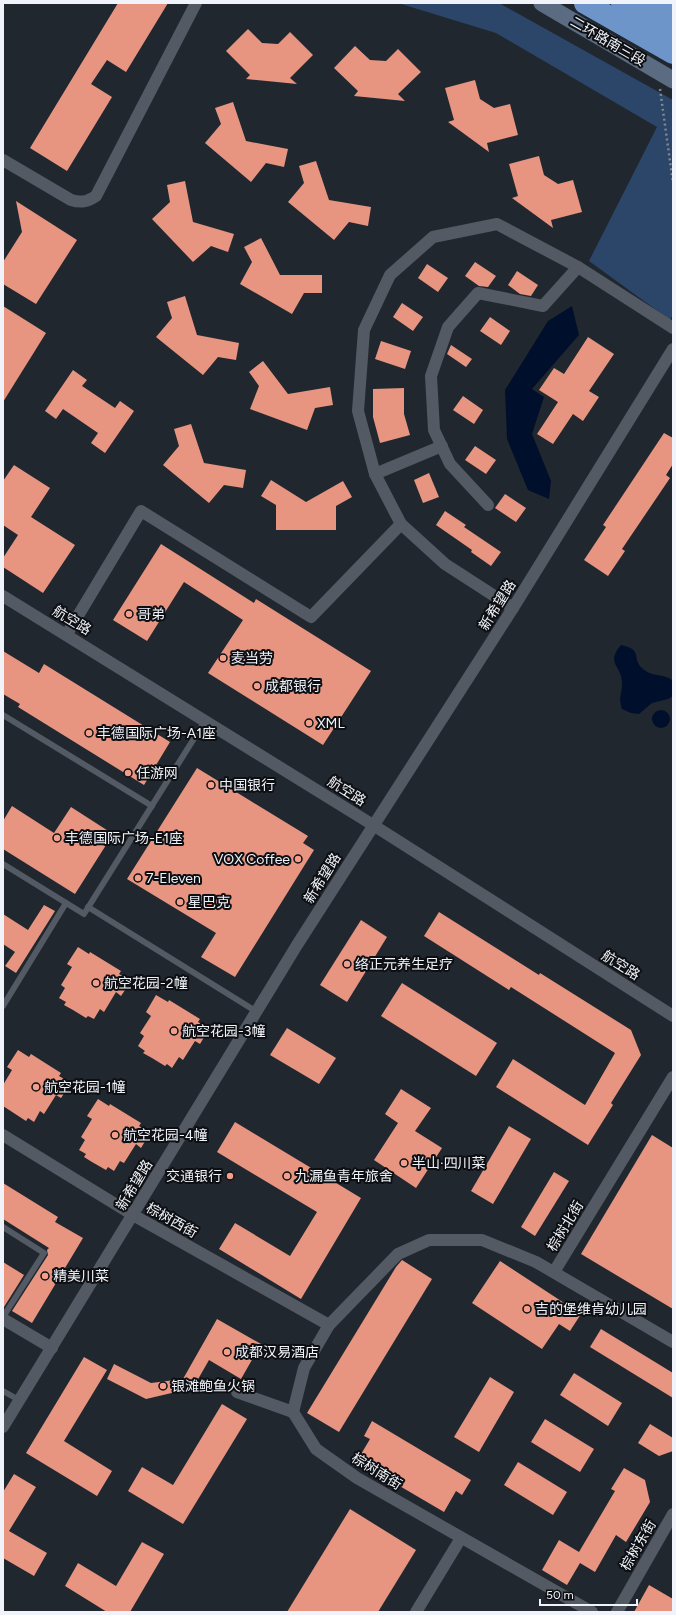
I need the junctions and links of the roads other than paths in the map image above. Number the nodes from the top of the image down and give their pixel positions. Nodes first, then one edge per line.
1 (196, 3) edge
2 (542, 3) edge
3 (585, 3) edge
4 (606, 3) edge
5 (616, 3) edge
6 (622, 3) edge
7 (655, 3) edge
8 (670, 30) edge
9 (673, 53) edge
10 (663, 79) edge
11 (3, 160) edge
12 (578, 267) junction
13 (673, 328) edge
14 (673, 349) edge
15 (442, 446) junction
16 (375, 474) junction
17 (488, 505) dead end
18 (402, 524) junction
19 (3, 596) edge
20 (513, 608) junction
21 (67, 634) junction
22 (3, 715) edge
23 (205, 721) junction
24 (152, 806) junction
25 (373, 825) junction
26 (3, 864) edge
27 (66, 903) junction
28 (88, 907) junction
29 (3, 1006) edge
30 (257, 1012) junction
31 (673, 1016) edge
32 (673, 1077) edge
33 (3, 1135) edge
34 (133, 1215) junction
35 (3, 1227) edge
36 (554, 1272) junction
37 (3, 1318) edge
38 (329, 1325) junction
39 (673, 1342) edge
40 (52, 1348) junction
41 (3, 1391) edge
42 (237, 1392) dead end
43 (19, 1400) junction
44 (293, 1412) junction
45 (3, 1427) edge
46 (673, 1514) edge
47 (461, 1538) junction
48 (416, 1612) edge
49 (592, 1612) edge
50 (617, 1612) edge

1 - 11 street
2 - 10 main road, 二环路南三段
3 - 9 highway
4 - 10 main road
5 - 8 main road
6 - 8 highway
7 - 8 highway
12 - 13 street
12 - 15 street
12 - 16 street
14 - 20 street, 新希望路
15 - 16 street
15 - 17 street
16 - 18 street
18 - 20 street
18 - 21 street
19 - 21 street, 航空路
20 - 25 street, 新希望路
21 - 23 street, 航空路
22 - 24 lane
23 - 24 lane
23 - 25 street, 航空路
24 - 28 lane
25 - 30 street, 新希望路
25 - 31 street, 航空路
26 - 27 lane
27 - 28 lane
27 - 29 lane
28 - 30 lane
30 - 34 street, 新希望路
32 - 36 street, 棕树北街
33 - 34 street, 棕树西街
34 - 38 street, 棕树西街
34 - 40 street, 新希望路
35 - 37 lane
36 - 38 street
36 - 39 street, 棕树北街
37 - 40 street
38 - 44 street
40 - 43 street, 新希望路
41 - 43 lane
42 - 44 street
43 - 45 street, 新希望路
44 - 47 street, 棕树南街
46 - 50 street, 棕树东街
47 - 48 street
47 - 49 street, 棕树南街

